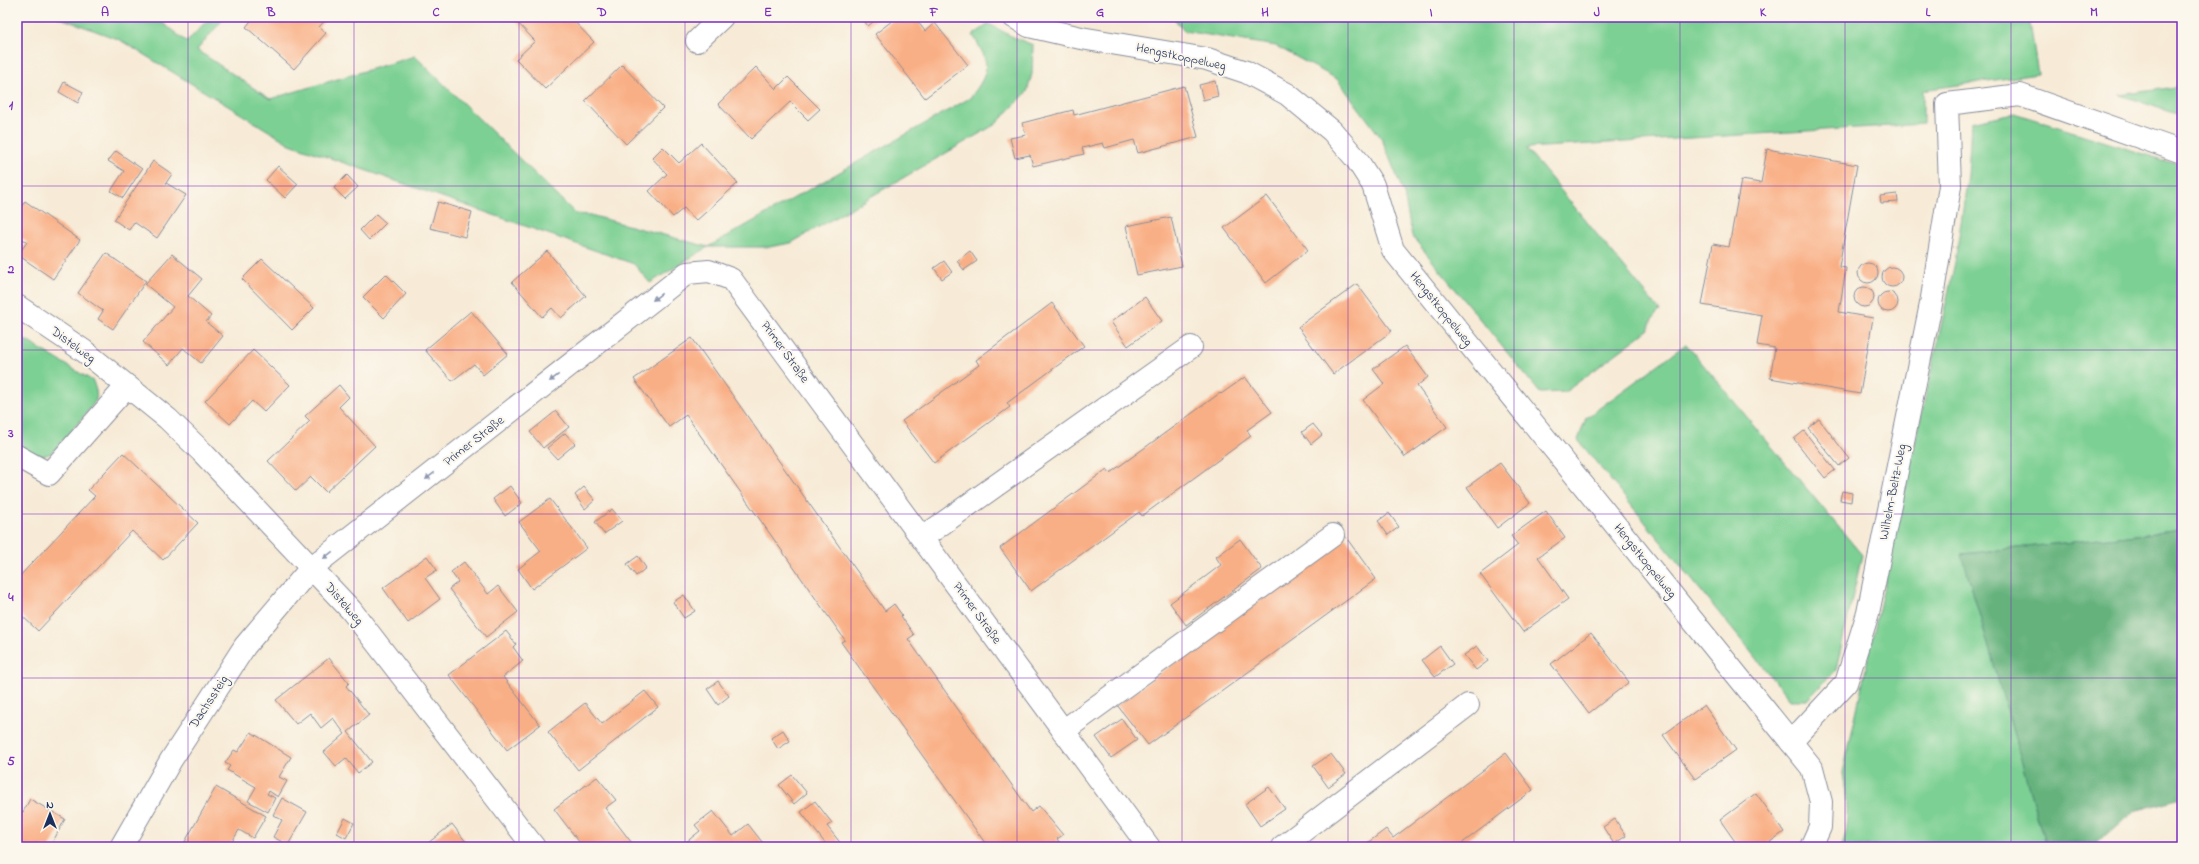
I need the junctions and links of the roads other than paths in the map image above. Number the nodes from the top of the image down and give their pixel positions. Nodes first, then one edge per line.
1 (722, 17) edge
2 (1014, 17) edge
3 (697, 41) dead end
4 (2182, 152) edge
5 (17, 306) edge
6 (1190, 347) dead end
7 (127, 386) junction
8 (17, 456) edge
9 (1333, 535) dead end
10 (922, 538) junction
11 (311, 568) junction
12 (1468, 705) dead end
13 (1063, 731) junction
14 (1791, 742) junction
15 (121, 847) edge
16 (534, 847) edge
17 (1149, 847) edge
18 (1282, 847) edge
19 (1811, 847) edge

1 - 3 street
2 - 14 street, Hengstkoppelweg
4 - 14 street, Wilhelm-Beltz-Weg
5 - 7 street, Distelweg
6 - 10 street
7 - 8 street
7 - 11 street, Distelweg
9 - 13 street
10 -> 11 street, Primer Straße
10 - 13 street, Primer Straße
11 - 15 street, Dachssteig
11 - 16 street, Distelweg
12 - 18 street
13 - 17 street, Primer Straße
14 - 19 street

